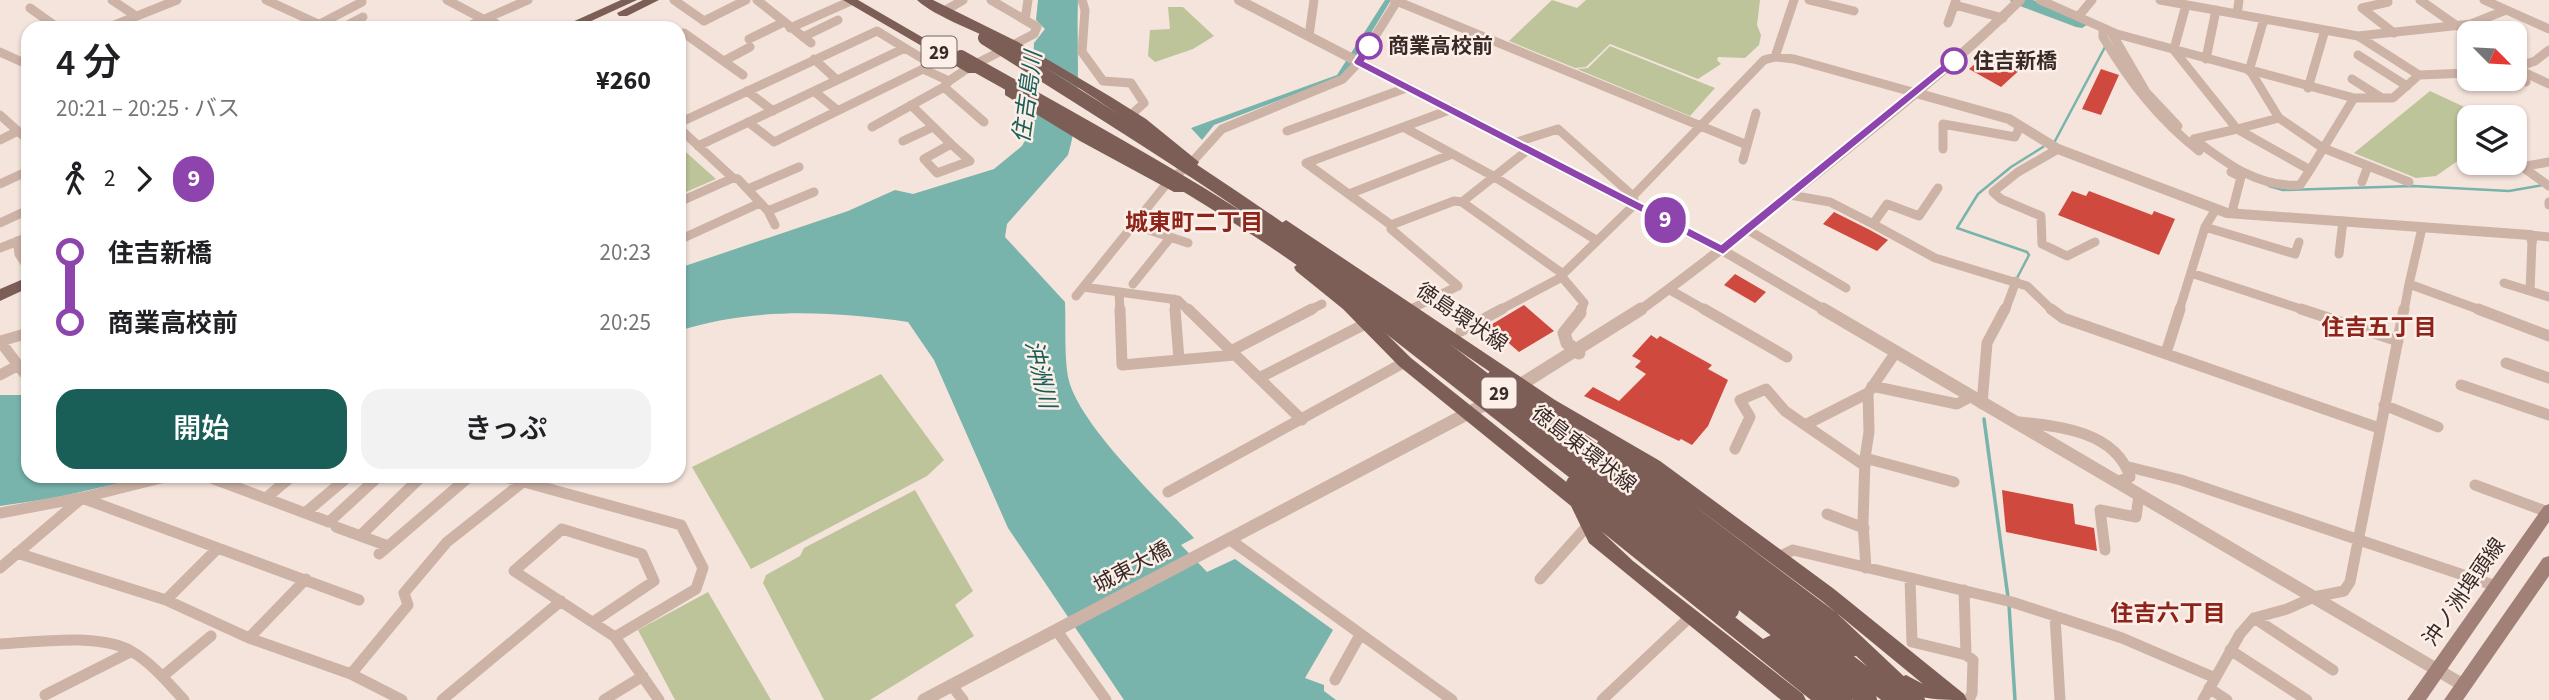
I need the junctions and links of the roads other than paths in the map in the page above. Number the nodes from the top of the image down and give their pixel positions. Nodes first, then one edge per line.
1 (112, 0) edge
2 (177, 0) edge
3 (266, 0) edge
4 (359, 0) edge
5 (447, 0) edge
6 (528, 0) edge
7 (631, 0) edge
8 (653, 0) edge
9 (674, 0) edge
10 (746, 0) edge
11 (757, 0) edge
12 (907, 0) edge
13 (923, 0) edge
14 (963, 0) edge
15 (991, 0) edge
16 (1028, 0) edge
17 (1082, 0) edge
18 (1239, 0) edge
19 (1314, 0) edge
20 (1794, 0) edge
21 (1809, 0) edge
22 (2040, 0) edge
23 (2092, 0) edge
24 (2160, 0) edge
25 (2239, 0) edge
26 (2420, 0) edge
27 (2484, 0) edge
28 (850, 1) edge
29 (1395, 1) edge
30 (2019, 1) edge
31 (2388, 2) dead end
32 (1956, 3) edge
33 (2186, 5) junction
34 (100, 6) dead end
35 (30, 8) dead end
36 (946, 10) junction
37 (2216, 10) junction
38 (2506, 10) junction
39 (1854, 11) dead end
40 (2237, 14) junction
41 (136, 16) junction
42 (363, 17) dead end
43 (2078, 17) junction
44 (486, 18) junction
45 (2003, 18) junction
46 (2264, 19) junction
47 (838, 20) dead end
48 (1025, 20) junction
49 (48, 21) edge
50 (128, 21) edge
51 (312, 21) edge
52 (331, 21) edge
53 (355, 21) edge
54 (479, 21) edge
55 (490, 21) edge
56 (582, 21) edge
57 (604, 21) edge
58 (704, 21) junction
59 (2478, 21) edge
60 (1948, 23) dead end
61 (787, 25) junction
62 (2457, 26) joint
63 (2549, 29) edge
64 (2107, 30) junction
65 (2325, 30) junction
66 (686, 32) edge
67 (2394, 33) junction
68 (1309, 36) junction
69 (2358, 36) junction
70 (686, 37) edge
71 (803, 37) junction
72 (811, 43) dead end
73 (1014, 45) junction
74 (905, 48) junction
75 (2174, 49) junction
76 (2549, 50) edge
77 (0, 52) edge
78 (2358, 55) dead end
79 (1775, 57) junction
80 (2206, 59) junction
81 (21, 60) edge
82 (814, 60) junction
83 (1354, 60) junction
84 (724, 61) junction
85 (965, 62) junction
86 (2527, 64) edge
87 (923, 69) junction
88 (2250, 72) junction
89 (2457, 73) edge
90 (2527, 74) edge
91 (743, 75) dead end
92 (2419, 75) junction
93 (2352, 79) dead end
94 (837, 80) junction
95 (946, 84) junction
96 (2549, 84) edge
97 (2407, 86) junction
98 (1409, 87) junction
99 (2308, 88) junction
100 (747, 91) junction
101 (815, 92) junction
102 (1916, 93) junction
103 (2382, 98) junction
104 (2354, 99) junction
105 (911, 106) junction
106 (1452, 109) junction
107 (837, 110) junction
108 (773, 111) junction
109 (1756, 113) dead end
110 (0, 115) edge
111 (1131, 115) junction
112 (2279, 118) junction
113 (686, 122) edge
114 (748, 122) junction
115 (984, 122) dead end
116 (1702, 125) junction
117 (2020, 126) junction
118 (872, 127) dead end
119 (931, 128) junction
120 (1405, 128) junction
121 (2237, 129) junction
122 (18, 131) junction
123 (1287, 131) dead end
124 (686, 133) edge
125 (21, 134) edge
126 (2194, 139) junction
127 (0, 140) edge
128 (903, 141) dead end
129 (951, 144) dead end
130 (1748, 145) junction
131 (698, 146) junction
132 (1523, 146) junction
133 (2323, 148) junction
134 (1943, 149) dead end
135 (2058, 149) junction
136 (1452, 154) junction
137 (1743, 160) dead end
138 (1192, 162) junction
139 (2549, 162) edge
140 (2368, 166) junction
141 (799, 167) dead end
142 (2527, 167) edge
143 (2309, 170) junction
144 (2527, 170) edge
145 (21, 174) edge
146 (2242, 175) junction
147 (1493, 176) junction
148 (733, 178) junction
149 (1168, 182) junction
150 (2362, 182) dead end
151 (2409, 182) dead end
152 (0, 184) edge
153 (2547, 184) edge
154 (1938, 188) dead end
155 (748, 190) junction
156 (814, 192) dead end
157 (1349, 194) junction
158 (1790, 195) junction
159 (686, 199) edge
160 (1634, 200) junction
161 (760, 202) junction
162 (1462, 202) junction
163 (2216, 209) junction
164 (768, 211) junction
165 (21, 213) edge
166 (2235, 214) junction
167 (2343, 221) junction
168 (0, 223) edge
169 (1131, 224) junction
170 (1872, 224) junction
171 (775, 225) dead end
172 (1391, 225) junction
173 (2205, 227) junction
174 (2422, 228) junction
175 (1748, 230) junction
176 (686, 237) edge
177 (2549, 237) edge
178 (1170, 238) junction
179 (2531, 238) junction
180 (21, 240) edge
181 (1596, 240) junction
182 (17, 241) junction
183 (2095, 242) dead end
184 (2299, 242) dead end
185 (1188, 243) dead end
186 (0, 248) edge
187 (1723, 250) junction
188 (2339, 254) dead end
189 (21, 257) edge
190 (21, 273) edge
191 (2191, 273) junction
192 (1563, 276) junction
193 (2016, 281) junction
194 (2504, 283) dead end
195 (0, 284) edge
196 (1133, 284) dead end
197 (2409, 284) junction
198 (21, 286) edge
199 (1846, 288) dead end
200 (1670, 290) junction
201 (2530, 291) junction
202 (1119, 292) junction
203 (0, 296) edge
204 (2549, 297) edge
205 (1174, 299) junction
206 (1380, 301) junction
207 (1322, 304) dead end
208 (1411, 309) junction
209 (1580, 313) joint
210 (1367, 323) junction
211 (1461, 331) dead end
212 (21, 334) edge
213 (2549, 336) edge
214 (0, 341) edge
215 (2398, 341) junction
216 (1896, 352) junction
217 (1233, 353) junction
218 (1579, 353) junction
219 (2166, 353) junction
220 (1787, 358) dead end
221 (1180, 360) junction
222 (1405, 362) junction
223 (1437, 362) junction
224 (2506, 363) dead end
225 (21, 368) edge
226 (21, 369) edge
227 (0, 375) edge
228 (1259, 378) junction
229 (2549, 378) edge
230 (1522, 384) junction
231 (2461, 385) dead end
232 (1870, 389) junction
233 (1976, 400) junction
234 (1549, 404) junction
235 (2384, 405) junction
236 (1467, 414) junction
237 (2549, 415) edge
238 (1302, 420) junction
239 (2013, 422) junction
240 (1805, 425) junction
241 (2438, 427) dead end
242 (2379, 428) junction
243 (1735, 449) dead end
244 (1865, 462) junction
245 (2129, 467) junction
246 (1954, 482) dead end
247 (2116, 482) junction
248 (142, 483) edge
249 (225, 483) edge
250 (284, 483) edge
251 (341, 483) edge
252 (371, 483) edge
253 (415, 483) edge
254 (462, 483) edge
255 (522, 483) edge
256 (527, 483) edge
257 (2475, 485) dead end
258 (1168, 492) dead end
259 (2139, 495) junction
260 (83, 498) junction
261 (266, 498) junction
262 (2548, 511) edge
263 (0, 513) edge
264 (305, 513) junction
265 (1827, 514) dead end
266 (1586, 515) junction
267 (336, 527) dead end
268 (1864, 528) junction
269 (360, 536) junction
270 (2357, 540) junction
271 (1222, 543) junction
272 (218, 548) junction
273 (2105, 550) dead end
274 (17, 553) junction
275 (1779, 557) junction
276 (2549, 563) edge
277 (0, 568) edge
278 (1866, 568) junction
279 (1910, 578) junction
280 (306, 579) junction
281 (1540, 579) dead end
282 (2496, 586) junction
283 (1965, 590) junction
284 (2314, 597) junction
285 (166, 600) junction
286 (359, 600) dead end
287 (561, 601) junction
288 (1691, 616) junction
289 (2055, 616) junction
290 (2254, 618) junction
291 (593, 622) junction
292 (1062, 628) junction
293 (1360, 635) junction
294 (211, 636) dead end
295 (615, 637) junction
296 (249, 638) junction
297 (0, 644) edge
298 (2230, 650) junction
299 (130, 652) junction
300 (1966, 655) junction
301 (2333, 670) dead end
302 (2438, 670) junction
303 (351, 674) junction
304 (163, 676) junction
305 (643, 676) junction
306 (1335, 680) dead end
307 (2463, 685) junction
308 (952, 686) junction
309 (2208, 688) edge
310 (45, 695) dead end
311 (393, 698) edge
312 (184, 700) edge
313 (442, 700) edge
314 (604, 700) edge
315 (659, 700) edge
316 (924, 700) edge
317 (963, 700) edge
318 (1106, 700) edge
319 (1452, 700) edge
320 (1602, 700) edge
321 (1796, 700) edge
322 (1826, 700) edge
323 (1843, 700) edge
324 (1868, 700) edge
325 (1896, 700) edge
326 (1916, 700) edge
327 (1933, 700) edge
328 (1958, 700) edge
329 (1969, 700) edge
330 (2060, 700) edge
331 (2227, 700) edge
332 (2307, 700) edge
333 (2416, 700) edge
334 (2453, 700) edge

1 - 34 street
1 - 41 street
2 - 41 street
3 - 51 street
4 - 52 street
5 - 44 street
6 - 44 street
7 - 56 main road
8 - 57 main road
9 - 58 street
10 - 58 street
11 - 61 street
12 - 206 main road, 徳島環状線 / 29, bridge
13 - 36 main road, 徳島環状線 / 29
14 - 36 street
15 - 48 street
16 - 48 street
17 - 111 street
18 - 68 street
19 - 68 street
20 - 79 street
21 - 39 street
22 - 43 street
23 - 43 street
24 - 33 street
25 - 40 street
26 - 62 street
27 - 38 street
28 - 61 street
28 - 85 main road, 29
29 - 83 street
29 - 116 street
30 - 45 street, 城東大橋
31 - 67 street
32 - 45 street
32 - 60 street
33 - 37 street
33 - 75 street
35 - 49 street
36 - 73 main road, 徳島環状線 / 29
37 - 40 street
37 - 80 street
38 - 59 street
38 - 63 street
40 - 46 street
41 - 50 street
42 - 53 street
43 - 64 street
44 - 54 street
44 - 55 street
45 - 102 street, 城東大橋
46 - 65 street
46 - 88 street
47 - 71 street
48 - 73 street
58 - 66 street
61 - 71 street
61 - 84 street
62 - 67 street
64 - 75 street
64 - 126 street
64 - 146 street
65 - 69 street
65 - 99 street
67 - 69 street
68 - 83 street
69 - 92 street
70 - 84 street
71 - 72 street
73 - 85 street
73 - 111 main road, 徳島環状線 / 29
74 - 82 street
74 - 87 street
74 - 94 street
75 - 80 street
75 - 121 street
76 - 86 street
77 - 81 street
78 - 97 street
79 - 102 street
79 - 116 street
80 - 88 street
82 - 94 street
82 - 100 street
83 - 98 street
83 - 138 street
84 - 91 street
85 - 95 street
85 - 149 main road, 29
85 - 223 main road, 徳島東環状線 / 29, bridge
87 - 95 street
87 - 107 street
88 - 99 street
88 - 112 street
89 - 92 street
90 - 96 street
92 - 97 street
93 - 103 street
94 - 101 street
95 - 105 street
95 - 115 street
97 - 103 street
98 - 106 street
98 - 123 street
99 - 104 street
100 - 108 street
100 - 113 street
101 - 107 street
101 - 108 street
102 - 117 street
102 - 158 street, 城東大橋
103 - 104 street
104 - 133 street
105 - 118 street
105 - 119 street
106 - 120 street
106 - 132 street
107 - 114 street
108 - 114 street
109 - 130 street
110 - 122 street
111 - 138 main road, 徳島環状線 / 29
112 - 121 street
112 - 133 street
114 - 131 street
116 - 130 street
116 - 160 street
117 - 134 street
117 - 135 street
119 - 128 street
119 - 129 street
120 - 136 street
120 - 157 street
121 - 126 street
121 - 143 street
122 - 125 street
122 - 127 street
124 - 131 street
126 - 146 street
130 - 137 street
131 - 148 street
132 - 147 street
132 - 160 street
132 - 160 street
133 - 140 street
133 - 143 street
135 - 163 street
135 - 183 street
136 - 147 street
136 - 157 street
138 - 149 street
138 - 208 main road, 徳島環状線 / 29
139 - 142 street
140 - 150 street
140 - 151 street
141 - 155 street
143 - 146 street
144 - 153 street
145 - 152 street
146 - 166 street
147 - 162 street
147 - 181 street
148 - 155 street
148 - 159 street
149 - 169 street
149 - 210 main road, 29
154 - 170 street
155 - 161 street
156 - 164 street
157 - 172 street
158 - 170 street
158 - 175 street, 城東大橋
160 - 181 street
160 - 187 street
161 - 164 street
161 - 176 street
162 - 172 street
162 - 192 street
163 - 166 street
163 - 173 street
164 - 171 street
165 - 168 street
166 - 167 street
167 - 174 street
167 - 188 street
169 - 178 street
169 - 202 street
170 - 193 street
172 - 208 street
173 - 184 street
173 - 191 street
174 - 179 street
174 - 197 street
175 - 187 street, 城東大橋
175 - 199 street
177 - 179 street
178 - 185 street
178 - 196 street
179 - 201 street
180 - 182 street
181 - 192 street
182 - 186 street
182 - 189 street
187 - 200 street, 城東大橋
187 - 216 street
190 - 195 main road
191 - 215 street
191 - 219 street
192 - 209 street
192 - 211 street
193 - 219 street
193 - 233 street
194 - 201 street
197 - 213 street
197 - 215 street
198 - 203 main road
200 - 218 street, 城東大橋
200 - 220 street
201 - 204 street
202 - 205 street
202 - 221 street
205 - 217 street
205 - 221 street
206 - 325 main road, 徳島環状線 / 29, bridge
206 - 327 main road, bridge
207 - 217 street
208 - 230 main road, 徳島環状線 / 29
209 - 218 street
210 - 222 main road, 29
210 - 228 street
212 - 214 street
214 - 225 street
215 - 235 street
216 - 232 street
216 - 233 street
217 - 221 street
217 - 228 street
218 - 230 street, 城東大橋
219 - 242 street
222 - 236 main road, 29
222 - 238 street
223 - 323 main road, bridge
223 - 324 main road, 徳島東環状線 / 29, bridge
224 - 229 street
226 - 227 street
228 - 238 street
230 - 234 main road, 徳島環状線 / 29
230 - 236 street, 城東大橋
231 - 237 street
232 - 233 street
232 - 240 street
232 - 244 street
233 - 239 street
234 - 275 main road, 徳島環状線 / 29
234 - 326 main road, 29, bridge
235 - 241 street
235 - 242 street
236 - 266 main road, 29
236 - 271 street, 城東大橋
238 - 258 street
239 - 245 street
239 - 247 street
240 - 243 street
240 - 244 street
242 - 270 street
244 - 246 street
244 - 268 street
245 - 247 street
245 - 270 street
247 - 259 street
248 - 260 street
249 - 261 street
250 - 261 street
251 - 264 street
252 - 264 street
253 - 269 street
254 - 269 street
255 - 303 street
256 - 295 street
257 - 262 street
259 - 273 street
259 - 284 street
260 - 263 street
260 - 272 street
260 - 274 street
261 - 264 street
262 - 282 main road, 沖ノ洲埠頭線
265 - 268 street
266 - 281 street
266 - 288 main road, 29
266 - 322 main road, 29
267 - 269 street
268 - 278 street
270 - 282 street
270 - 284 street
271 - 292 street, 城東大橋
271 - 293 street
272 - 280 street
272 - 285 street
274 - 277 street
274 - 285 street
275 - 278 street
275 - 328 main road, 徳島環状線 / 29
276 - 307 main road
278 - 279 street
279 - 283 street
279 - 300 street
280 - 286 street
280 - 296 street
282 - 302 main road, 沖ノ洲埠頭線
283 - 289 street
283 - 300 street
284 - 290 street
284 - 302 street
285 - 296 street
287 - 291 street
287 - 291 street
287 - 313 street
288 - 320 street
288 - 321 main road, 29
289 - 309 street
289 - 330 street
290 - 298 street
290 - 301 street
291 - 295 street
292 - 308 street, 城東大橋
292 - 318 street
293 - 306 street
293 - 319 street
294 - 304 street
295 - 305 street
296 - 303 street
297 - 299 street
298 - 309 street
298 - 332 street
299 - 304 street
299 - 310 street
300 - 329 street
302 - 307 street
302 - 333 main road, 沖ノ洲埠頭線
303 - 311 street
304 - 312 street
305 - 314 street
305 - 315 street
307 - 334 main road
308 - 316 street, 城東大橋
308 - 317 street
309 - 331 street

